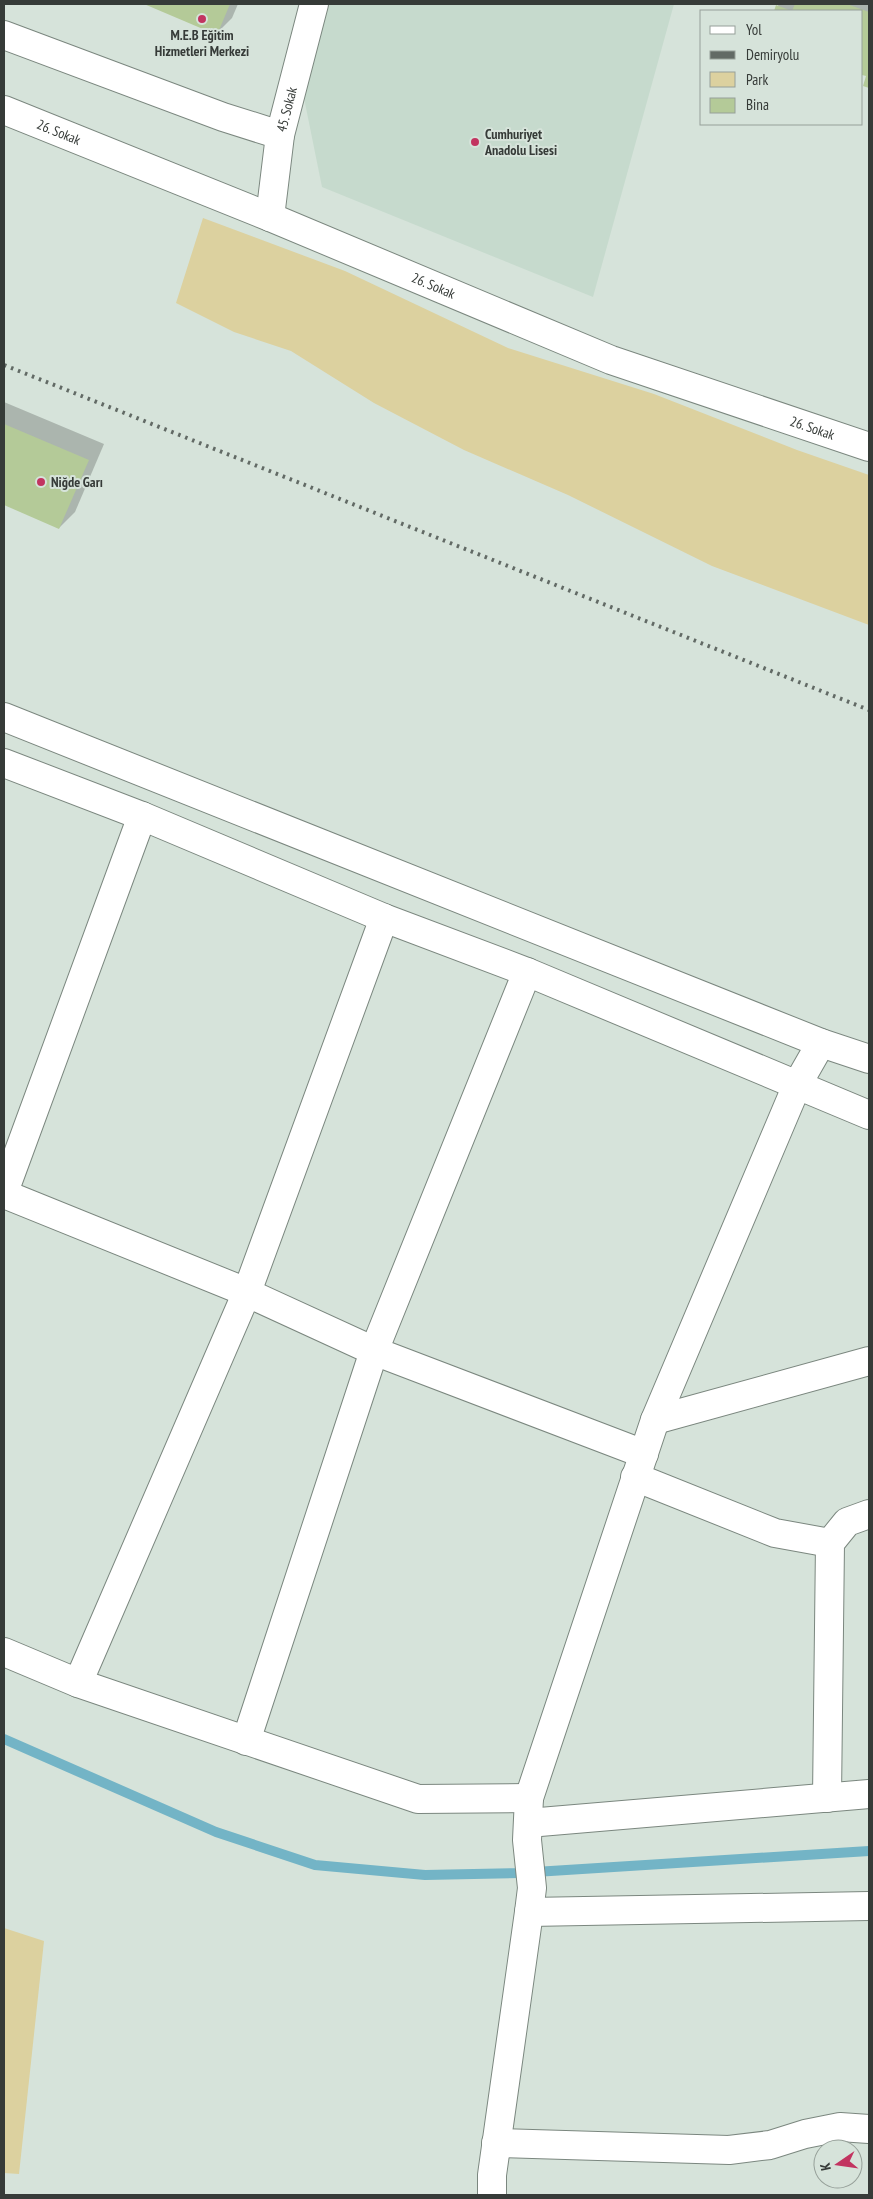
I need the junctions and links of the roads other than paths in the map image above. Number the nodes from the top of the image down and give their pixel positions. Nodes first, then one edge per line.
1 (314, 4) edge
2 (4, 35) edge
3 (4, 110) edge
4 (280, 135) junction
5 (270, 217) junction
6 (869, 447) edge
7 (4, 717) edge
8 (4, 762) edge
9 (142, 816) junction
10 (384, 918) junction
11 (527, 972) junction
12 (821, 1043) junction
13 (869, 1059) edge
14 (797, 1085) junction
15 (869, 1115) edge
16 (4, 1193) edge
17 (247, 1292) junction
18 (374, 1351) junction
19 (869, 1361) edge
20 (655, 1420) junction
21 (639, 1466) junction
22 (869, 1514) edge
23 (830, 1543) junction
24 (4, 1652) edge
25 (78, 1683) junction
26 (246, 1741) junction
27 (869, 1794) edge
28 (826, 1798) junction
29 (528, 1821) junction
30 (530, 1900) junction
31 (866, 1911) edge
32 (869, 2129) edge
33 (496, 2143) junction
34 (492, 2195) edge

1 - 4 street, 45. Sokak
2 - 4 street
3 - 5 street, 26. Sokak
4 - 5 street, 45. Sokak
5 - 6 street, 26. Sokak
7 - 12 street
8 - 9 street
9 - 10 street
9 - 16 street
10 - 11 street
10 - 17 street
11 - 14 street
11 - 18 street
12 - 13 street
12 - 14 street
14 - 15 street
14 - 20 street
16 - 17 street
17 - 18 street
17 - 25 street
18 - 21 street
18 - 26 street
19 - 20 street
20 - 21 street
21 - 23 street
21 - 29 street
22 - 23 street
23 - 28 street
24 - 25 street
25 - 26 street
26 - 29 street
27 - 28 street
28 - 29 street
29 - 30 street
30 - 31 street
30 - 33 street
32 - 33 street
33 - 34 street

